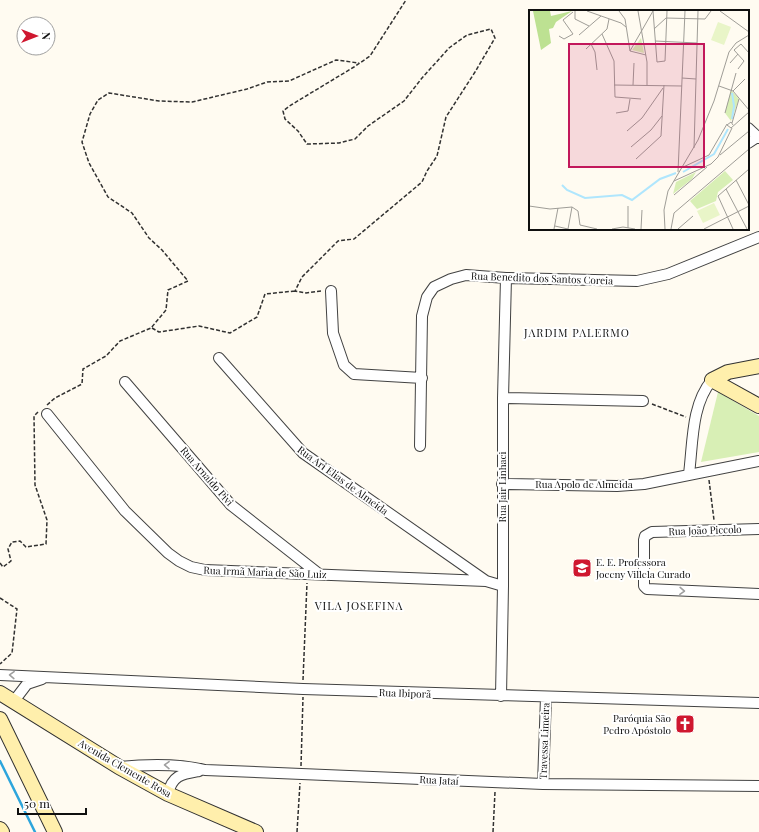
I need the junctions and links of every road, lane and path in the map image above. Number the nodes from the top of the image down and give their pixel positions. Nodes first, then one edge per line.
1 (406, 0) edge
2 (359, 64) junction
3 (749, 129) edge
4 (758, 138) edge
5 (749, 142) edge
6 (759, 237) edge
7 (506, 278) junction
8 (295, 291) junction
9 (331, 291) joint
10 (151, 328) junction
11 (219, 358) dead end
12 (759, 366) edge
13 (422, 378) junction
14 (712, 380) junction
15 (125, 382) dead end
16 (503, 398) junction
17 (643, 401) joint
18 (759, 406) edge
19 (44, 411) junction
20 (695, 420) junction
21 (420, 446) dead end
22 (759, 461) edge
23 (707, 471) junction
24 (689, 474) junction
25 (502, 484) junction
26 (759, 529) edge
27 (715, 530) junction
28 (0, 562) edge
29 (308, 574) junction
30 (318, 574) junction
31 (486, 580) junction
32 (503, 586) junction
33 (759, 594) edge
34 (0, 598) edge
35 (0, 664) edge
36 (0, 675) edge
37 (52, 677) junction
38 (303, 689) junction
39 (0, 693) edge
40 (500, 696) junction
41 (546, 697) junction
42 (14, 701) junction
43 (759, 703) edge
44 (0, 719) edge
45 (119, 767) junction
46 (205, 770) junction
47 (300, 773) junction
48 (496, 782) junction
49 (543, 784) junction
50 (759, 786) edge
51 (168, 794) junction
52 (0, 829) edge
53 (2, 832) edge
54 (55, 832) edge
55 (256, 832) edge
56 (297, 832) edge
57 (493, 832) edge

1 - 2 path
2 - 8 path
2 - 10 path
3 - 4 street
4 - 5 street
6 - 7 street, Rua Benedito dos Santos Coreia
7 - 13 street, Rua Benedito dos Santos Coreia
7 - 16 street, Rua Jair Linhaci
8 - 9 path
8 - 10 path
9 - 13 street
10 - 19 path
11 - 31 street, Rua Ari Elias de Almeida
12 - 14 main road
13 - 21 street, Rua Benedito dos Santos Coreia
14 - 18 main road
14 - 20 street
15 - 30 street, Rua Arnaldo Pivi
16 - 17 street
16 - 25 street, Rua Jair Linhaci
17 - 20 path
19 - 28 path
19 - 29 street, Rua Irmã Maria de São Luiz
20 - 24 street
22 - 23 street, Rua Apolo de Almeida
23 - 24 street, Rua Apolo de Almeida
23 - 27 path
24 - 25 street, Rua Apolo de Almeida
25 - 32 street, Rua Jair Linhaci
26 - 27 street, Rua João Piccolo
27 -> 33 street, Rua João Piccolo
29 - 30 street, Rua Irmã Maria de São Luiz
29 - 38 path
30 - 31 street, Rua Irmã Maria de São Luiz
31 - 32 street, Rua Irmã Maria de São Luiz
32 - 40 street, Rua Jair Linhaci
34 - 35 path
37 -> 36 street, Rua Ibiporã
37 - 38 street, Rua Ibiporã
37 - 42 street, Rua Ibiporã
38 - 40 street, Rua Ibiporã
38 - 47 path
39 - 42 main road, Avenida Clemente Rosa
40 - 41 street, Rua Ibiporã
41 - 43 street, Rua Ibiporã
41 - 49 street, Travessa Limeira
42 - 45 main road, Avenida Clemente Rosa
44 - 54 main road
46 -> 45 street, Rua Jataí
45 - 51 main road, Avenida Clemente Rosa
46 - 47 street, Rua Jataí
46 - 51 street
47 - 48 street, Rua Jataí
47 - 56 path
48 - 49 street, Rua Jataí
48 - 57 path
49 - 50 street, Rua Jataí
51 - 55 main road, Avenida Clemente Rosa
52 - 53 main road

